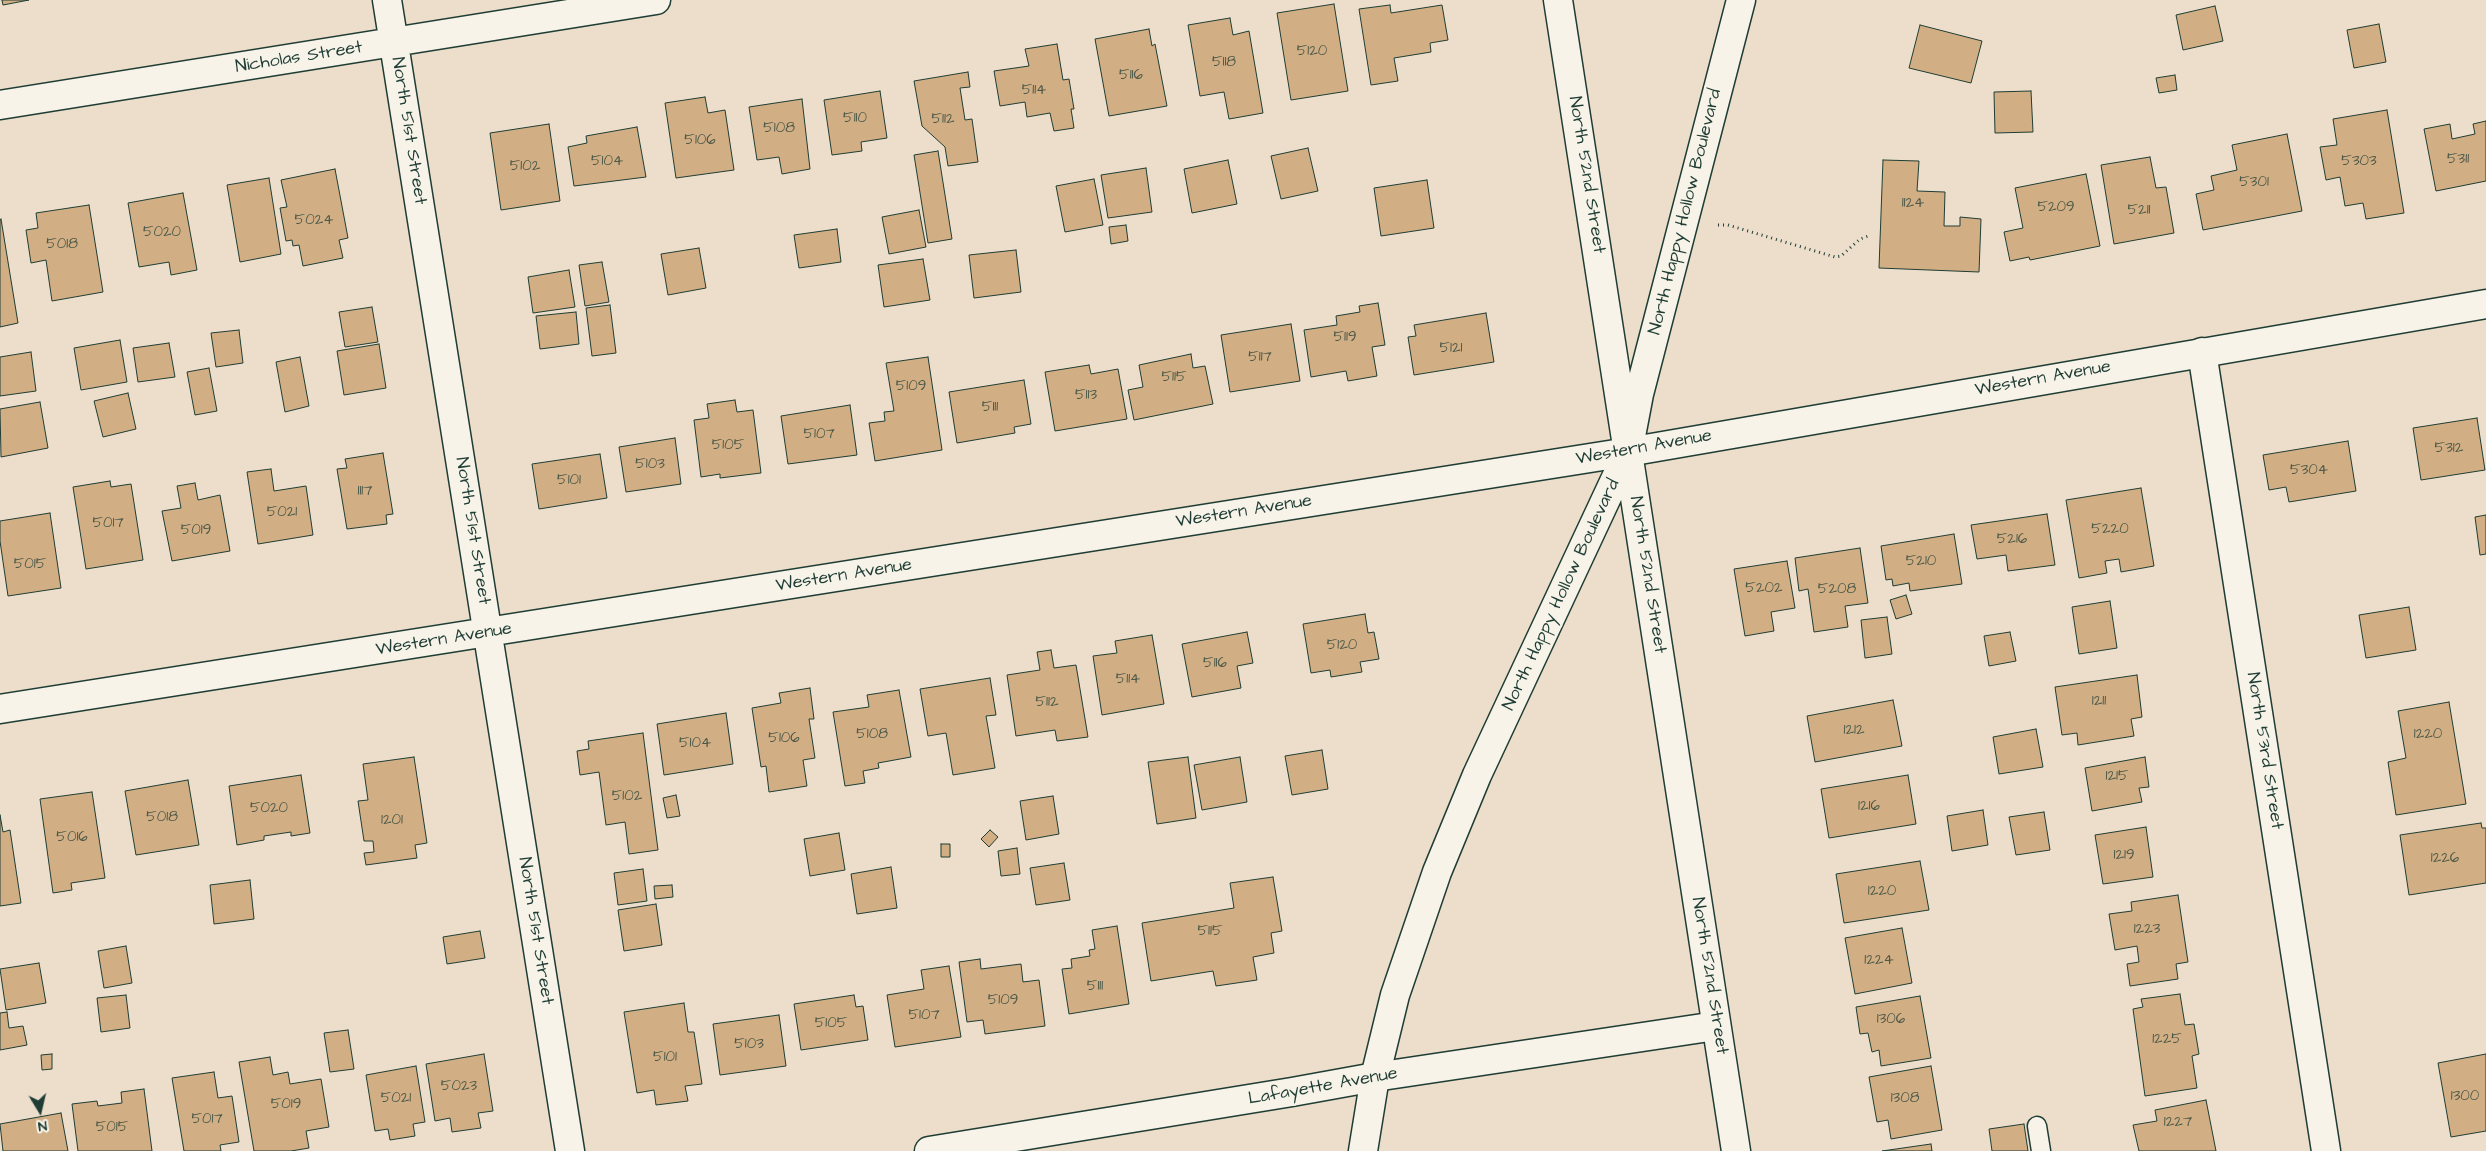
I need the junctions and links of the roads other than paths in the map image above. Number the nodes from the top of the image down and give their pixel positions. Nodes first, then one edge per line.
1 (387, 0) edge
2 (656, 0) edge
3 (1558, 0) edge
4 (1741, 0) edge
5 (394, 42) junction
6 (0, 105) edge
7 (2486, 304) edge
8 (2202, 352) junction
9 (1628, 452) junction
10 (489, 633) junction
11 (0, 709) edge
12 (1716, 1026) junction
13 (1376, 1077) junction
14 (2036, 1126) dead end
15 (570, 1151) edge
16 (929, 1151) edge
17 (1363, 1151) edge
18 (1736, 1151) edge
19 (2040, 1151) edge
20 (2326, 1151) edge

1 - 5 street, North 51st Street
2 - 5 street, Nicholas Street
3 - 9 street, North 52nd Street
4 - 9 street, North Happy Hollow Boulevard
5 - 6 street, Nicholas Street
5 - 10 street, North 51st Street
7 - 8 street, Western Avenue
8 - 9 street, Western Avenue
8 - 20 street, North 53rd Street
9 - 10 street, Western Avenue
9 - 12 street, North 52nd Street
9 - 13 street, North Happy Hollow Boulevard
10 - 11 street, Western Avenue
10 - 15 street, North 51st Street
12 - 13 street, Lafayette Avenue
12 - 18 street, North 52nd Street
13 - 16 street, Lafayette Avenue
13 - 17 street, North Happy Hollow Boulevard
14 - 19 lane

